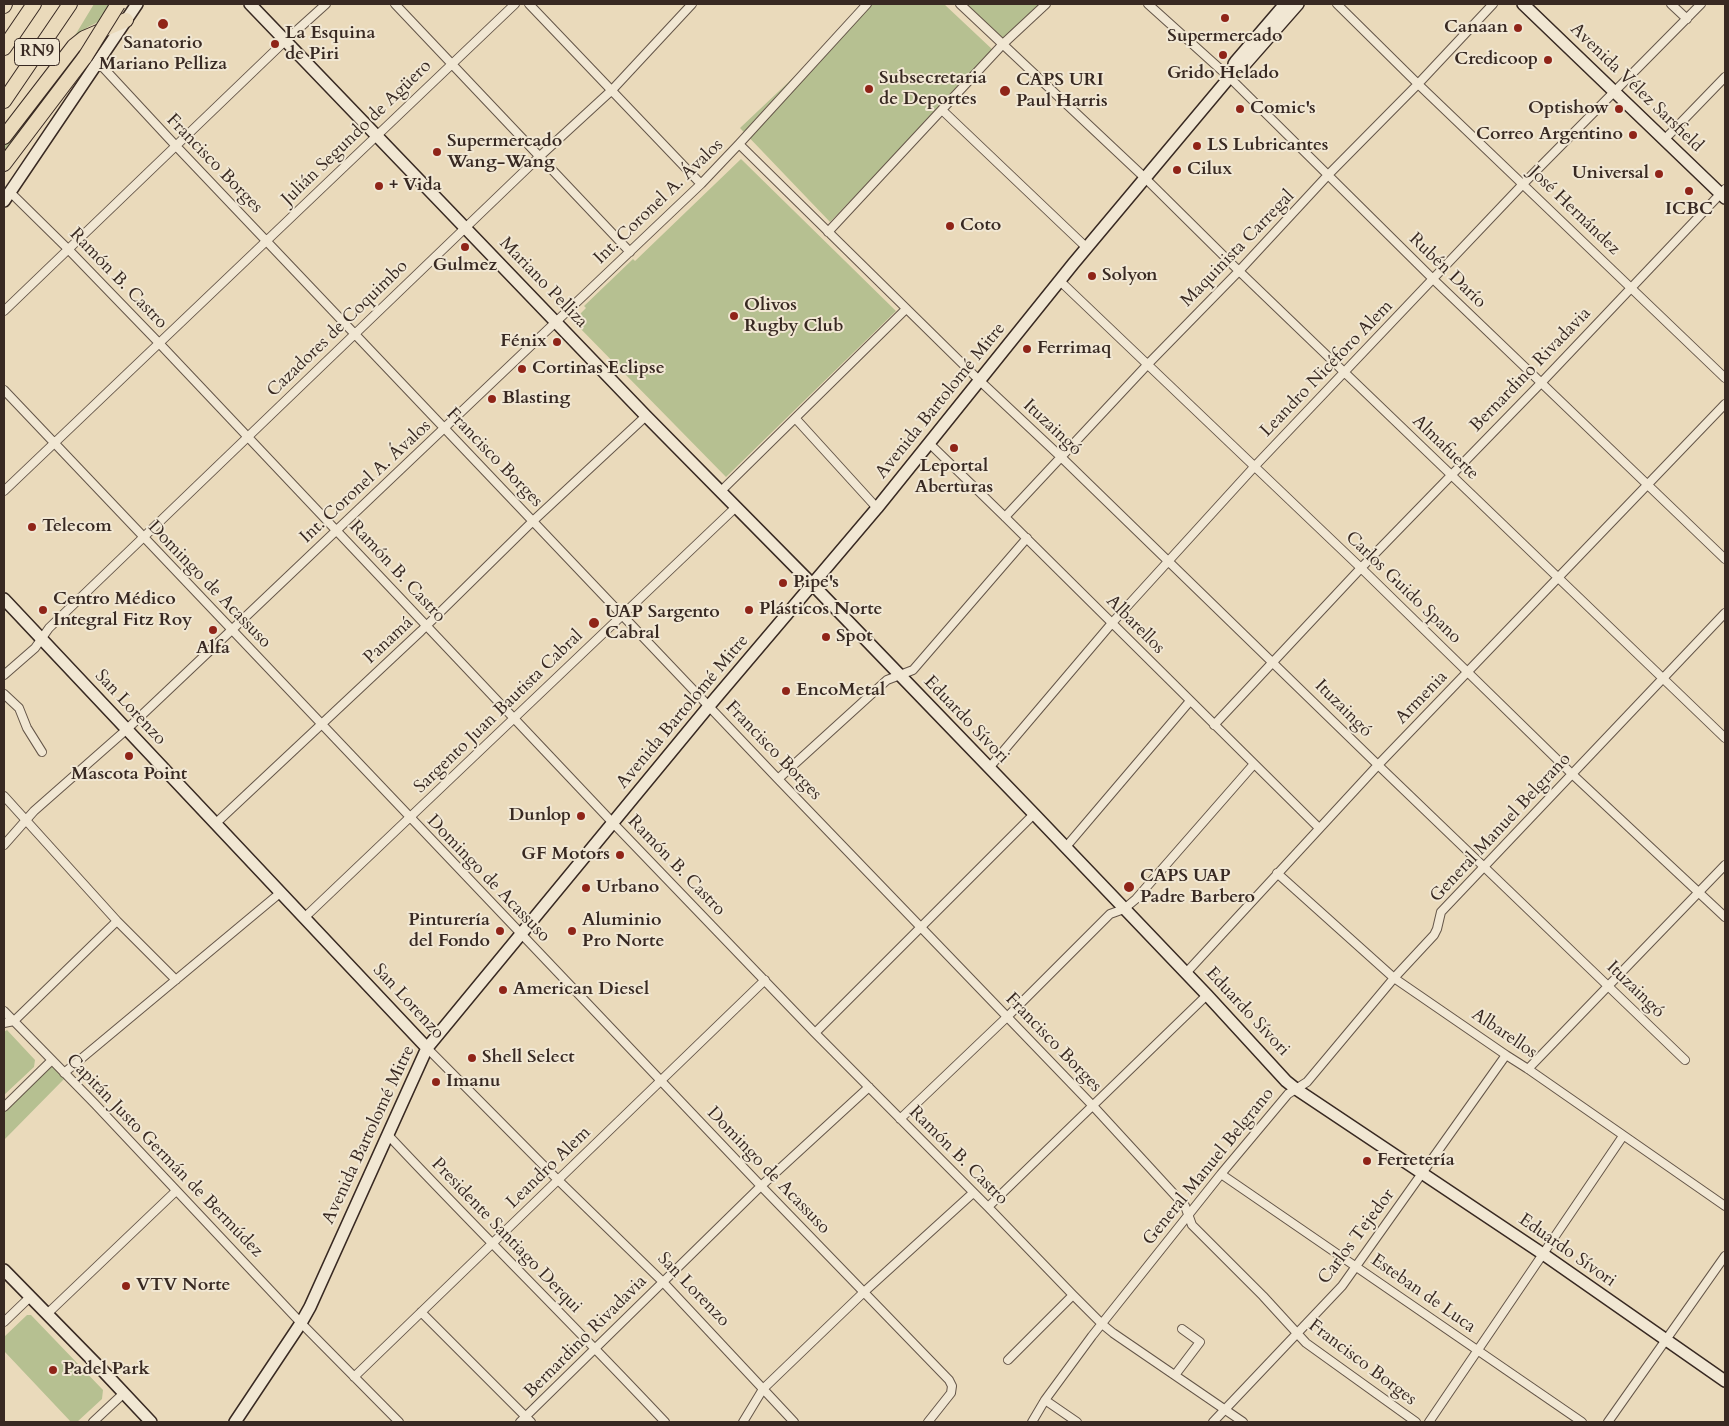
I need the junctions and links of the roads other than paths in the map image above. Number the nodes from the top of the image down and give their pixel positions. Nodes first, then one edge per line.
1 (34, 4) edge
2 (70, 4) edge
3 (118, 4) edge
4 (138, 4) edge
5 (250, 4) edge
6 (326, 4) edge
7 (395, 4) edge
8 (515, 4) edge
9 (530, 4) edge
10 (692, 4) edge
11 (867, 4) edge
12 (960, 4) edge
13 (1046, 4) edge
14 (1148, 4) edge
15 (1285, 4) edge
16 (1298, 4) edge
17 (1337, 4) edge
18 (1493, 4) edge
19 (1523, 4) edge
20 (1671, 4) edge
21 (1701, 4) edge
22 (1687, 19) junction
23 (126, 20) junction
24 (285, 41) junction
25 (1003, 44) junction
26 (4, 48) edge
27 (92, 59) junction
28 (452, 64) junction
29 (1231, 75) junction
30 (1725, 77) edge
31 (1418, 84) junction
32 (612, 90) junction
33 (1614, 92) junction
34 (4, 101) edge
35 (942, 110) junction
36 (376, 134) junction
37 (4, 137) edge
38 (1664, 140) junction
39 (739, 144) junction
40 (176, 146) junction
41 (539, 156) junction
42 (4, 164) edge
43 (1328, 175) junction
44 (1145, 178) junction
45 (701, 184) junction
46 (1523, 184) junction
47 (1724, 193) edge
48 (7, 197) edge
49 (466, 228) junction
50 (828, 232) junction
51 (266, 240) junction
52 (1087, 248) junction
53 (68, 250) junction
54 (630, 252) junction
55 (1239, 271) junction
56 (1433, 279) junction
57 (1060, 281) junction
58 (1631, 287) junction
59 (906, 309) junction
60 (4, 311) edge
61 (555, 322) junction
62 (355, 333) junction
63 (158, 342) junction
64 (1148, 364) junction
65 (1345, 372) junction
66 (1725, 378) edge
67 (980, 381) junction
68 (1541, 383) junction
69 (4, 390) edge
70 (1725, 404) edge
71 (646, 416) junction
72 (796, 419) junction
73 (445, 428) junction
74 (247, 438) junction
75 (54, 443) junction
76 (930, 444) junction
77 (1061, 457) junction
78 (1255, 466) junction
79 (1452, 475) junction
80 (1648, 485) junction
81 (4, 491) edge
82 (721, 491) junction
83 (736, 507) junction
84 (877, 508) junction
85 (1006, 517) junction
86 (533, 521) junction
87 (337, 530) junction
88 (142, 537) junction
89 (1027, 538) junction
90 (1725, 559) edge
91 (1168, 560) junction
92 (1361, 568) junction
93 (1558, 578) junction
94 (813, 584) junction
95 (4, 600) edge
96 (1725, 614) edge
97 (623, 615) junction
98 (1112, 623) junction
99 (427, 625) junction
100 (232, 630) junction
101 (40, 638) junction
102 (1274, 662) junction
103 (1468, 672) junction
104 (4, 675) edge
105 (899, 676) junction
106 (1663, 679) junction
107 (4, 694) edge
108 (1190, 701) junction
109 (710, 706) junction
110 (513, 718) junction
111 (321, 725) junction
112 (1214, 725) junction
113 (126, 730) junction
114 (1725, 738) edge
115 (42, 752) dead end
116 (1254, 764) junction
117 (1378, 765) junction
118 (989, 768) junction
119 (1572, 774) junction
120 (778, 779) junction
121 (4, 796) edge
122 (1034, 814) junction
123 (410, 818) junction
124 (26, 820) junction
125 (613, 823) junction
126 (216, 824) junction
127 (1319, 828) junction
128 (4, 845) edge
129 (1065, 848) junction
130 (1725, 865) edge
131 (1485, 866) junction
132 (1277, 873) junction
133 (1699, 892) junction
134 (280, 894) junction
135 (1124, 909) junction
136 (1725, 917) edge
137 (304, 918) junction
138 (117, 921) junction
139 (920, 927) junction
140 (522, 936) junction
141 (1186, 973) junction
142 (1394, 978) junction
143 (176, 980) junction
144 (765, 980) junction
145 (1609, 985) junction
146 (1207, 995) junction
147 (4, 1011) edge
148 (1008, 1017) junction
149 (14, 1021) junction
150 (4, 1024) edge
151 (815, 1033) junction
152 (427, 1048) junction
153 (1506, 1055) junction
154 (52, 1060) junction
155 (1685, 1060) dead end
156 (1528, 1069) junction
157 (64, 1073) junction
158 (660, 1081) junction
159 (869, 1087) junction
160 (1296, 1089) junction
161 (4, 1107) edge
162 (1094, 1107) junction
163 (900, 1119) junction
164 (388, 1136) junction
165 (1623, 1136) junction
166 (1423, 1173) junction
167 (1222, 1174) junction
168 (558, 1180) junction
169 (761, 1186) junction
170 (176, 1191) junction
171 (973, 1193) junction
172 (1725, 1206) edge
173 (988, 1207) junction
174 (1188, 1215) junction
175 (491, 1244) junction
176 (1543, 1254) junction
177 (1725, 1256) edge
178 (1357, 1266) junction
179 (4, 1270) edge
180 (662, 1282) junction
181 (864, 1292) junction
182 (1073, 1296) junction
183 (30, 1297) junction
184 (421, 1312) junction
185 (47, 1314) junction
186 (4, 1322) edge
187 (301, 1323) junction
188 (1102, 1324) junction
189 (1182, 1329) dead end
190 (1298, 1334) junction
191 (1666, 1341) junction
192 (595, 1348) junction
193 (1477, 1351) junction
194 (1008, 1360) dead end
195 (1175, 1375) junction
196 (354, 1377) junction
197 (1725, 1381) edge
198 (763, 1389) junction
199 (124, 1393) junction
200 (1045, 1400) junction
201 (1225, 1410) junction
202 (526, 1420) edge
203 (93, 1422) edge
204 (151, 1422) edge
205 (235, 1422) edge
206 (398, 1422) edge
207 (665, 1422) edge
208 (743, 1422) edge
209 (794, 1422) edge
210 (928, 1422) edge
211 (1032, 1422) edge
212 (1077, 1422) edge
213 (1213, 1422) edge
214 (1243, 1422) edge
215 (1416, 1422) edge
216 (1429, 1422) edge
217 (1582, 1422) edge
218 (1608, 1422) edge

1 - 26 highway, RN9
2 - 34 highway, RN9
3 - 27 highway, bridge
4 - 23 street
5 - 24 street, Mariano Pelliza
6 - 24 street
7 - 28 street
8 - 28 street, Julián Segundo de Agüero
9 - 32 street
10 - 32 street, Cazadores de Coquimbo
11 - 39 street, Int. Coronel A. Ávalos
12 - 25 street, Almafuerte
13 - 25 street
14 - 29 street, Rubén Darío
15 - 29 street, Avenida Bartolomé Mitre
16 - 29 street, Avenida Bartolomé Mitre
17 - 31 street, José Hernández
18 - 31 street, Maquinista Carregal
19 - 33 street, Avenida Vélez Sarsfield
20 - 22 street
21 - 22 street, Leandro Nicéforo Alem
22 - 33 street, Leandro Nicéforo Alem
23 - 27 street
23 - 37 highway
24 - 36 street, Mariano Pelliza
24 - 40 street
25 - 35 street
25 - 44 street, Almafuerte
27 - 40 street, Francisco Borges
27 - 42 highway
27 - 48 street
28 - 36 street, Julián Segundo de Agüero
28 - 41 street
29 - 43 street, Rubén Darío
29 - 44 street, Avenida Bartolomé Mitre
30 - 38 street
31 - 43 street, Maquinista Carregal
31 - 46 street, José Hernández
32 - 41 street, Cazadores de Coquimbo
32 - 45 street
33 - 38 street, Avenida Vélez Sarsfield
33 - 46 street, Leandro Nicéforo Alem
35 - 50 street
35 - 52 street
36 - 49 street, Mariano Pelliza
36 - 51 street, Julián Segundo de Agüero
38 - 47 street, Avenida Vélez Sarsfield
39 - 45 street, Int. Coronel A. Ávalos
39 - 50 street, Ituzaingó
40 - 51 street, Francisco Borges
40 - 53 street
41 - 49 street, Cazadores de Coquimbo
41 - 54 street
43 - 55 street, Maquinista Carregal
43 - 56 street, Rubén Darío
44 - 52 street, Avenida Bartolomé Mitre
44 - 55 street, Almafuerte
45 - 54 street, Int. Coronel A. Ávalos
46 - 56 street, Leandro Nicéforo Alem
46 - 58 street, José Hernández
47 - 58 street, Bernardino Rivadavia
48 - 53 street, Ramón B. Castro
49 - 61 street, Mariano Pelliza
49 - 62 street, Cazadores de Coquimbo
50 - 59 street, Ituzaingó
51 - 62 street, Francisco Borges
51 - 63 street, Julián Segundo de Agüero
52 - 57 street, Avenida Bartolomé Mitre
53 - 60 street
53 - 63 street, Ramón B. Castro
54 - 61 street, Int. Coronel A. Ávalos
55 - 64 street, Maquinista Carregal
55 - 65 street, Almafuerte
56 - 65 street, Leandro Nicéforo Alem
56 - 68 street, Rubén Darío
57 - 64 street, Carlos Guido Spano
57 - 67 street, Avenida Bartolomé Mitre
58 - 66 street, José Hernández
58 - 68 street, Bernardino Rivadavia
59 - 67 street, Ituzaingó
59 - 72 street
61 - 71 street, Mariano Pelliza
61 - 73 street, Int. Coronel A. Ávalos
62 - 73 street, Francisco Borges
62 - 74 street, Cazadores de Coquimbo
63 - 74 street, Ramón B. Castro
63 - 75 street, Julián Segundo de Agüero
64 - 77 street, Maquinista Carregal
64 - 78 street, Carlos Guido Spano
65 - 78 street, Leandro Nicéforo Alem
65 - 79 street, Almafuerte
67 - 76 street, Avenida Bartolomé Mitre
67 - 77 street, Ituzaingó
68 - 79 street, Bernardino Rivadavia
68 - 80 street, Rubén Darío
69 - 75 street, Domingo de Acassuso
70 - 80 street, Armenia
71 - 82 street, Mariano Pelliza
71 - 86 street, Panamá
72 - 82 street
72 - 84 street
73 - 86 street, Francisco Borges
73 - 87 street, Int. Coronel A. Ávalos
74 - 87 street, Ramón B. Castro
74 - 88 street, Cazadores de Coquimbo
75 - 81 street, Julián Segundo de Agüero
75 - 88 street, Domingo de Acassuso
76 - 84 street, Avenida Bartolomé Mitre
76 - 85 street, Albarellos
77 - 85 street, Maquinista Carregal
77 - 91 street, Ituzaingó
78 - 91 street, Leandro Nicéforo Alem
78 - 92 street, Carlos Guido Spano
79 - 92 street, Bernardino Rivadavia
79 - 93 street, Almafuerte
80 - 90 street, Rubén Darío
80 - 93 street, Armenia
82 - 83 street, Mariano Pelliza
83 - 94 street, Mariano Pelliza
83 - 97 street, Sargento Juan Bautista Cabral
84 - 94 street, Avenida Bartolomé Mitre
85 - 89 street, Albarellos
86 - 97 street, Francisco Borges
86 - 99 street, Panamá
87 - 99 street, Ramón B. Castro
87 - 100 street, Int. Coronel A. Ávalos
88 - 100 street, Domingo de Acassuso
88 - 101 street, Cazadores de Coquimbo
89 - 98 street, Albarellos
89 - 105 street
91 - 98 street, Leandro Nicéforo Alem
91 - 102 street, Ituzaingó
92 - 102 street, Bernardino Rivadavia
92 - 103 street, Carlos Guido Spano
93 - 103 street, Armenia
93 - 106 street, Almafuerte
94 - 105 street, Eduardo Sívori
94 - 109 street, Avenida Bartolomé Mitre
95 - 101 street, San Lorenzo
96 - 106 street, General Manuel Belgrano
97 - 109 street, Francisco Borges
97 - 110 street, Sargento Juan Bautista Cabral
98 - 108 street, Albarellos
98 - 118 street, Leandro Nicéforo Alem
99 - 110 street, Ramón B. Castro
99 - 111 street, Panamá
100 - 111 street, Domingo de Acassuso
100 - 113 street, Int. Coronel A. Ávalos
101 - 104 street, Cazadores de Coquimbo
101 - 113 street, San Lorenzo
102 - 112 street, Bernardino Rivadavia
102 - 117 street, Ituzaingó
103 - 117 street, Armenia
103 - 119 street, Carlos Guido Spano
105 - 118 street, Eduardo Sívori
105 - 120 street
106 - 114 street, Almafuerte
106 - 119 street, General Manuel Belgrano
107 - 115 street
108 - 112 street, Albarellos
108 - 129 street
109 - 120 street, Francisco Borges
109 - 125 street, Avenida Bartolomé Mitre
110 - 123 street, Sargento Juan Bautista Cabral
110 - 125 street, Ramón B. Castro
111 - 123 street, Domingo de Acassuso
111 - 126 street, Panamá
112 - 116 street, Albarellos
113 - 124 street, Int. Coronel A. Ávalos
113 - 126 street, San Lorenzo
116 - 127 street, Albarellos
116 - 135 street
117 - 127 street, Armenia
117 - 131 street, Ituzaingó
118 - 122 street, Eduardo Sívori
119 - 131 street, General Manuel Belgrano
119 - 133 street, Carlos Guido Spano
120 - 139 street, Francisco Borges
121 - 124 street
122 - 129 street, Eduardo Sívori
122 - 139 street
123 - 137 street, Sargento Juan Bautista Cabral
123 - 140 street, Domingo de Acassuso
124 - 128 street, Int. Coronel A. Ávalos
124 - 138 street
125 - 140 street, Avenida Bartolomé Mitre
125 - 144 street, Ramón B. Castro
126 - 134 street, San Lorenzo
127 - 132 street, Armenia
129 - 135 street, Eduardo Sívori
130 - 133 street
131 - 142 street, General Manuel Belgrano
131 - 145 street, Ituzaingó
132 - 141 street, Armenia
132 - 142 street, Albarellos
133 - 136 street, Carlos Guido Spano
133 - 145 street
134 - 137 street, San Lorenzo
134 - 143 street
135 - 141 street, Eduardo Sívori
135 - 148 street
137 - 152 street, San Lorenzo
138 - 143 street
138 - 149 street
139 - 148 street, Francisco Borges
139 - 151 street
140 - 152 street, Avenida Bartolomé Mitre
140 - 158 street, Domingo de Acassuso
141 - 146 street, Eduardo Sívori
142 - 153 street, Albarellos
142 - 160 street, General Manuel Belgrano
143 - 157 street
144 - 151 street, Ramón B. Castro
144 - 158 street, Leandro Alem
145 - 155 street, Ituzaingó
145 - 156 street
146 - 160 street, Eduardo Sívori
146 - 162 street
147 - 149 street, Capitán Justo Germán de Bermúdez
148 - 162 street, Francisco Borges
148 - 163 street
149 - 150 street
149 - 154 street, Capitán Justo Germán de Bermúdez
151 - 159 street, Ramón B. Castro
152 - 164 street, Avenida Bartolomé Mitre
152 - 168 street, San Lorenzo
153 - 156 street, Albarellos
153 - 166 street, Carlos Tejedor
154 - 157 street, Capitán Justo Germán de Bermúdez
154 - 161 street
156 - 165 street, Albarellos
157 - 170 street, Capitán Justo Germán de Bermúdez
158 - 168 street, Leandro Alem
158 - 169 street, Domingo de Acassuso
159 - 163 street, Ramón B. Castro
159 - 169 street, Bernardino Rivadavia
160 - 166 street, Eduardo Sívori
160 - 167 street, General Manuel Belgrano
162 - 173 street
162 - 174 street, Francisco Borges
163 - 171 street, Ramón B. Castro
164 - 175 street, Presidente Santiago Derqui
164 - 187 street, Avenida Bartolomé Mitre
165 - 172 street, Albarellos
165 - 176 street
166 - 176 street, Eduardo Sívori
166 - 178 street, Carlos Tejedor
167 - 174 street, General Manuel Belgrano
167 - 178 street, Esteban de Luca
168 - 175 street, Leandro Alem
168 - 180 street, San Lorenzo
169 - 180 street, Bernardino Rivadavia
169 - 181 street, Domingo de Acassuso
170 - 185 street
170 - 187 street, Capitán Justo Germán de Bermúdez
171 - 173 street, Ramón B. Castro
171 - 181 street
173 - 182 street, Ramón B. Castro
174 - 188 street, General Manuel Belgrano
174 - 190 street, Francisco Borges
175 - 184 street, Leandro Alem
175 - 192 street, Presidente Santiago Derqui
176 - 191 street, Eduardo Sívori
176 - 193 street
177 - 191 street
178 - 190 street, Carlos Tejedor
178 - 193 street, Esteban de Luca
179 - 183 street
180 - 192 street, Bernardino Rivadavia
180 - 198 street, San Lorenzo
181 - 198 street
181 - 210 street, Domingo de Acassuso
182 - 188 street, Ramón B. Castro
182 - 194 street
183 - 185 street
183 - 186 street
184 - 196 street, Leandro Alem
184 - 202 street
185 - 199 street
187 - 196 street, Capitán Justo Germán de Bermúdez
187 - 205 street, Avenida Bartolomé Mitre
188 - 195 street, Ramón B. Castro
188 - 200 street, General Manuel Belgrano
189 - 195 street
190 - 201 street, Carlos Tejedor
190 - 215 street, Francisco Borges
191 - 197 street, Eduardo Sívori
191 - 218 street
192 - 202 street, Bernardino Rivadavia
192 - 207 street, Presidente Santiago Derqui
193 - 216 street
193 - 217 street, Esteban de Luca
195 - 201 street, Ramón B. Castro
196 - 206 street, Capitán Justo Germán de Bermúdez
198 - 208 street
198 - 209 street, San Lorenzo
199 - 203 street
199 - 204 street
200 - 211 street, General Manuel Belgrano
200 - 212 street
201 - 213 street, Carlos Tejedor
201 - 214 street, Ramón B. Castro

